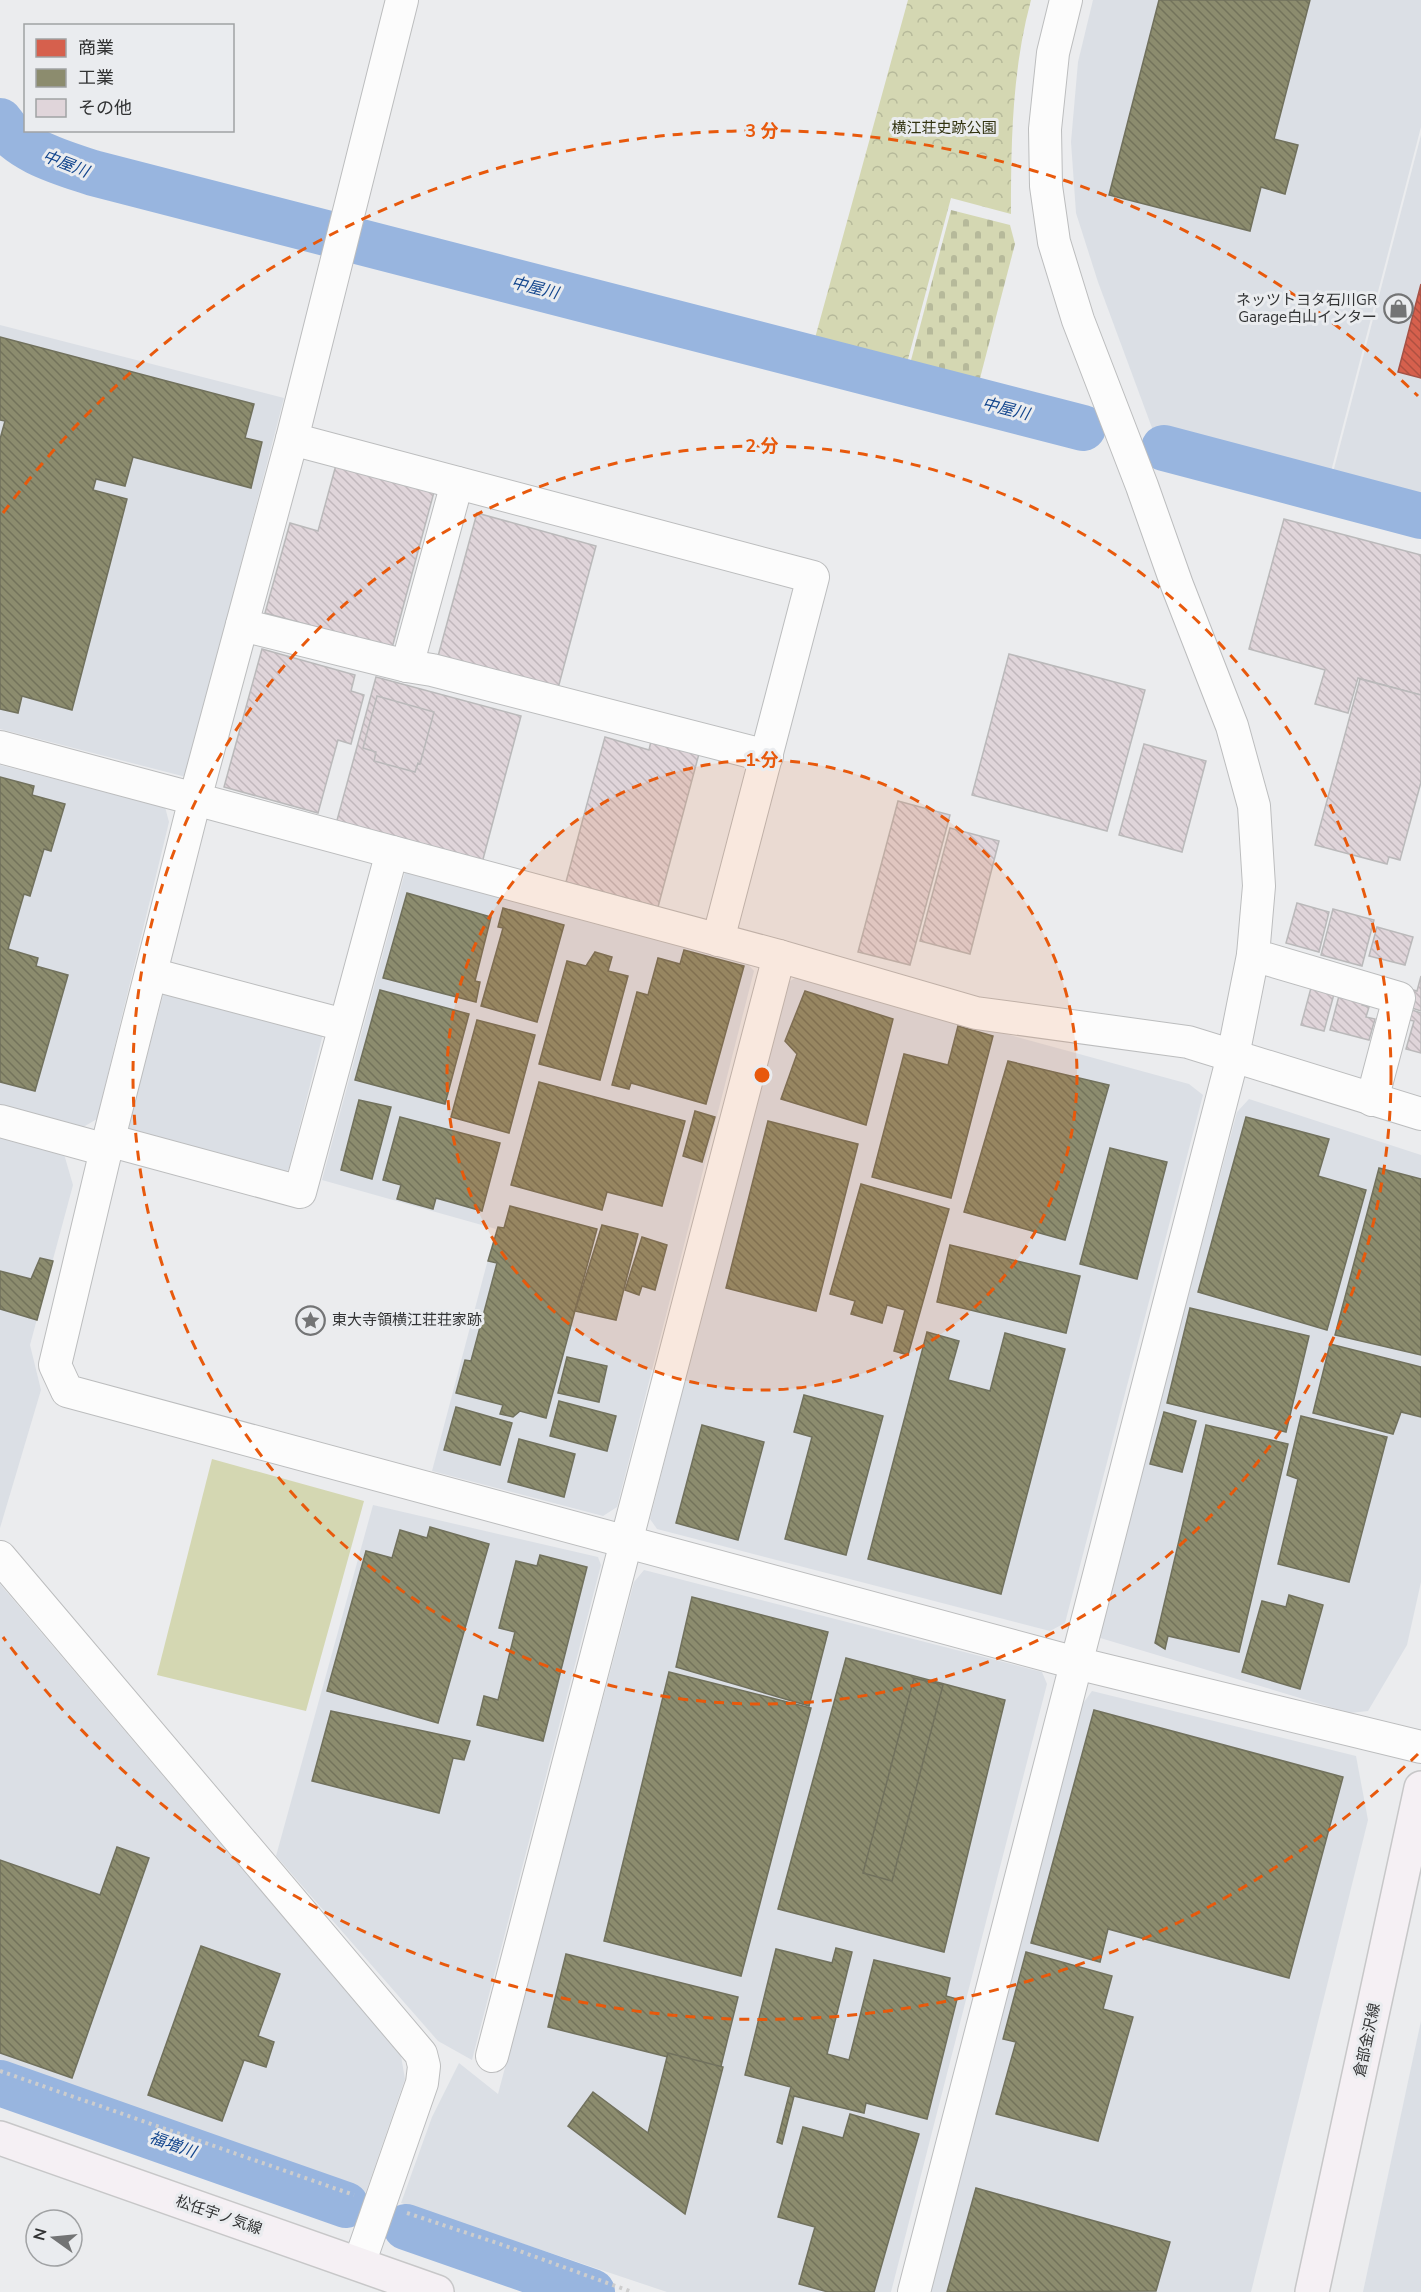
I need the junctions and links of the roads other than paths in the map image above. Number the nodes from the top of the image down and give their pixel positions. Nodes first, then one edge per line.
1 (402, 0) edge
2 (1066, 0) edge
3 (292, 439) junction
4 (457, 483) junction
5 (242, 626) junction
6 (406, 666) junction
7 (0, 747) edge
8 (767, 756) junction
9 (195, 799) junction
10 (392, 852) junction
11 (718, 940) junction
12 (1253, 955) junction
13 (779, 956) junction
14 (150, 974) junction
15 (344, 1025) junction
16 (1233, 1056) junction
17 (1372, 1100) junction
18 (1421, 1114) edge
19 (0, 1121) edge
20 (107, 1145) junction
21 (625, 1543) junction
22 (0, 1557) edge
23 (1076, 1663) junction
24 (1421, 1747) edge
25 (1421, 1788) edge
26 (492, 2056) dead end
27 (0, 2138) edge
28 (359, 2264) junction
29 (437, 2292) edge
30 (914, 2292) edge
31 (1312, 2292) edge

1 - 3 street
2 - 12 street
3 - 4 street
3 - 5 street
4 - 6 street
4 - 8 street
5 - 6 street
5 - 9 street
6 - 8 street
7 - 9 street
8 - 11 street
9 - 10 street
9 - 14 street
10 - 11 street
10 - 15 street
11 - 13 street
12 - 16 street
12 - 17 street
13 - 16 street
13 - 21 street
14 - 15 street
14 - 20 street
15 - 20 street
16 - 17 street
16 - 23 street
17 - 18 street
19 - 20 street
20 - 21 street
21 - 23 street
21 - 26 street
22 - 28 street
23 - 24 street
23 - 30 street
25 - 31 main road, 倉部金沢線
27 - 28 main road, 松任宇ノ気線
28 - 29 main road, 松任宇ノ気線

